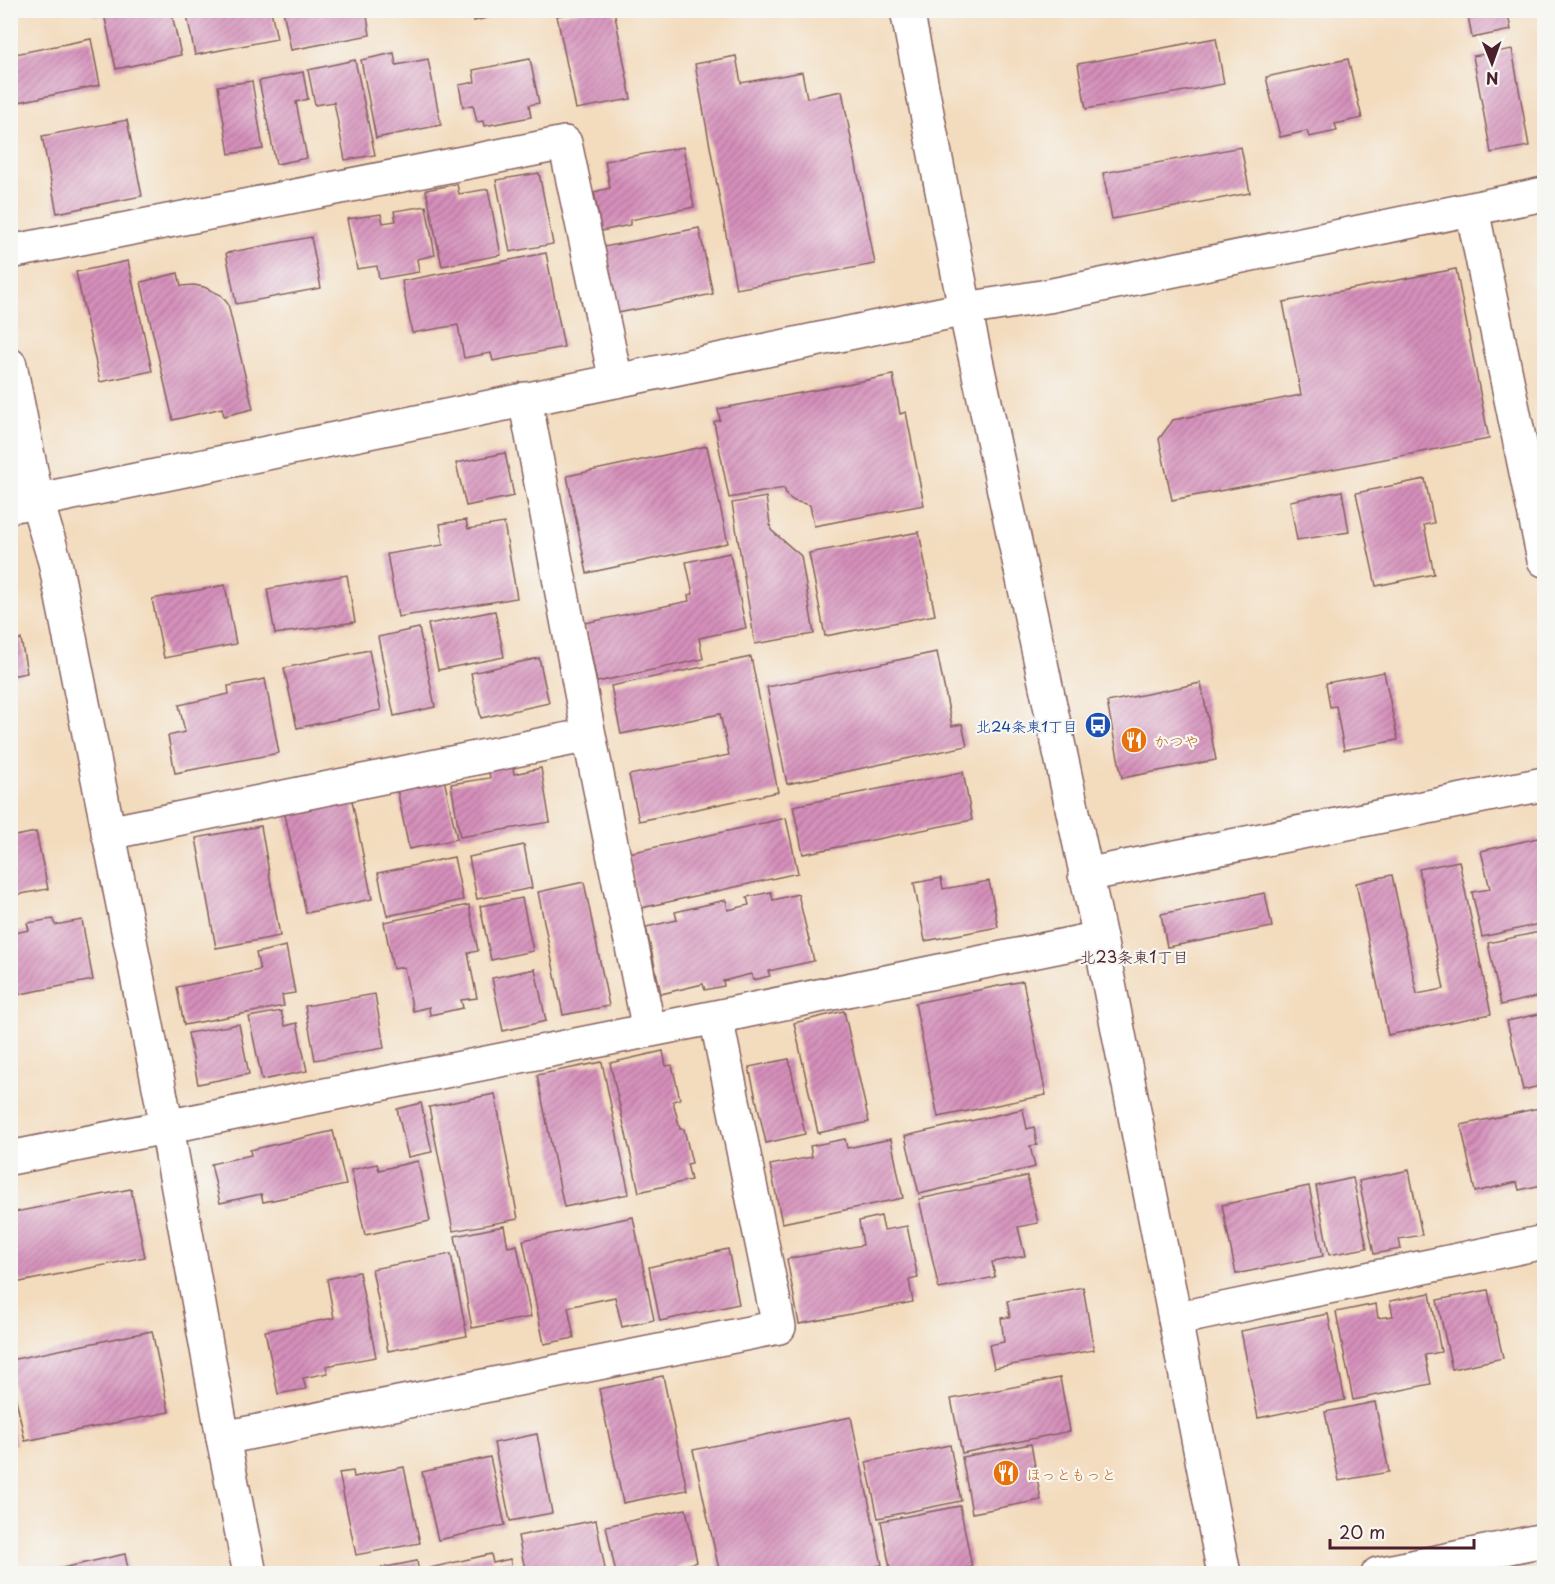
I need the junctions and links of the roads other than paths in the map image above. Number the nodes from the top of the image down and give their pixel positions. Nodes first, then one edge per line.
1 (907, 10) edge
2 (1545, 194) edge
3 (1472, 209) junction
4 (10, 252) edge
5 (965, 309) junction
6 (10, 365) edge
7 (616, 381) junction
8 (525, 399) junction
9 (24, 504) edge
10 (1545, 560) edge
11 (590, 735) junction
12 (1545, 784) edge
13 (108, 833) junction
14 (1086, 875) junction
15 (1100, 938) junction
16 (717, 1017) junction
17 (649, 1030) junction
18 (167, 1127) junction
19 (10, 1158) edge
20 (1545, 1242) edge
21 (1175, 1318) junction
22 (223, 1438) junction
23 (1545, 1540) edge
24 (250, 1574) edge
25 (1224, 1574) edge
26 (1378, 1574) edge

1 - 5 street
2 - 3 street
3 - 5 street
3 - 10 street
4 - 7 street
5 - 7 street
5 - 14 street
6 - 9 street
7 - 8 street
8 - 9 street
8 - 11 street
9 - 13 street
11 - 13 street
11 - 17 street
12 - 14 street
13 - 18 street
14 - 15 street
15 - 16 street
15 - 21 street
16 - 17 street
16 - 22 street
17 - 18 street
18 - 19 street
18 - 22 street
20 - 21 street
21 - 25 street
22 - 24 street
23 - 26 street

